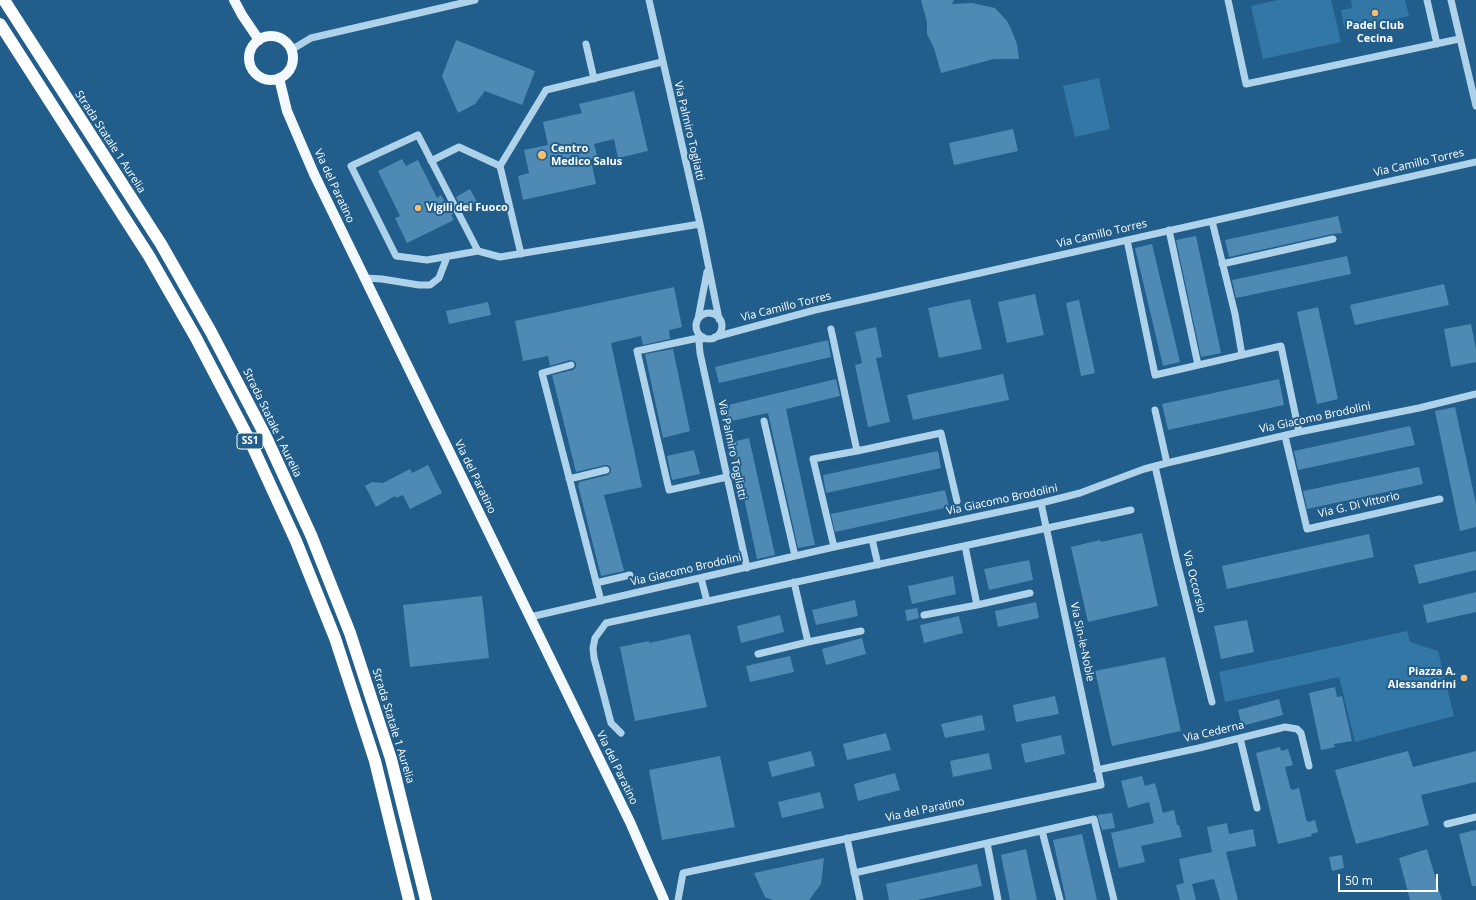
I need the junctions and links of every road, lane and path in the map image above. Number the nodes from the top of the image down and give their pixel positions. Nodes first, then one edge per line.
1 (4, 0) edge
2 (234, 0) edge
3 (475, 0) edge
4 (649, 0) edge
5 (1228, 0) edge
6 (1427, 0) edge
7 (1450, 0) edge
8 (0, 24) edge
9 (1460, 39) junction
10 (259, 40) junction
11 (586, 44) dead end
12 (1437, 44) junction
13 (291, 50) junction
14 (662, 62) junction
15 (278, 78) junction
16 (594, 79) junction
17 (1476, 106) edge
18 (431, 161) junction
19 (1476, 162) edge
20 (500, 166) junction
21 (1212, 220) junction
22 (700, 224) junction
23 (1170, 230) junction
24 (1334, 239) dead end
25 (1126, 240) junction
26 (478, 251) junction
27 (521, 254) junction
28 (447, 257) junction
29 (1222, 264) junction
30 (708, 268) junction
31 (364, 278) junction
32 (698, 319) junction
33 (720, 321) junction
34 (831, 329) dead end
35 (734, 331) junction
36 (703, 337) junction
37 (715, 337) junction
38 (1242, 355) junction
39 (1198, 365) junction
40 (571, 366) dead end
41 (1476, 394) edge
42 (1155, 410) dead end
43 (764, 421) dead end
44 (1300, 432) junction
45 (1285, 436) junction
46 (857, 451) junction
47 (1167, 463) junction
48 (1155, 466) junction
49 (606, 470) dead end
50 (727, 477) junction
51 (569, 479) junction
52 (1440, 499) dead end
53 (957, 501) dead end
54 (1041, 503) junction
55 (1131, 510) dead end
56 (1046, 528) junction
57 (872, 539) junction
58 (965, 546) junction
59 (834, 547) junction
60 (795, 556) junction
61 (878, 565) junction
62 (747, 568) junction
63 (630, 575) dead end
64 (701, 578) junction
65 (794, 582) junction
66 (596, 583) junction
67 (1030, 593) dead end
68 (601, 601) junction
69 (707, 601) junction
70 (977, 604) junction
71 (924, 616) dead end
72 (530, 617) junction
73 (861, 631) dead end
74 (808, 642) junction
75 (758, 654) dead end
76 (1212, 702) dead end
77 (622, 733) dead end
78 (1240, 738) junction
79 (1309, 766) dead end
80 (1097, 770) junction
81 (1101, 785) joint
82 (1257, 808) dead end
83 (1476, 817) edge
84 (1448, 824) dead end
85 (1042, 831) junction
86 (847, 838) junction
87 (987, 843) junction
88 (854, 873) junction
89 (657, 884) junction
90 (409, 900) edge
91 (426, 900) edge
92 (664, 900) edge
93 (668, 900) edge
94 (678, 900) edge
95 (860, 900) edge
96 (998, 900) edge
97 (1060, 900) edge
98 (1114, 900) edge

1 - 91 highway, Strada Statale 1 Aurelia / SS1
2 - 10 main road
3 - 13 street
4 - 14 street, Via Palmiro Togliatti
5 - 12 street
6 - 12 street
7 - 9 street
8 - 90 highway, SS1
9 - 12 street
9 - 17 street
10 - 13 main road
10 - 15 main road
11 - 16 street
13 - 15 main road
14 - 16 street
14 - 22 street, Via Palmiro Togliatti
15 - 31 main road, Via del Paratino
16 - 20 street
18 - 20 street
18 - 26 street
18 - 28 street
19 - 21 street, Via Camillo Torres
20 - 27 street
21 - 23 street, Via Camillo Torres
21 - 29 street
22 - 27 street
22 - 30 street, Via Palmiro Togliatti
23 - 25 street, Via Camillo Torres
23 - 39 street
24 - 29 street
25 - 35 street, Via Camillo Torres
25 - 39 street
26 - 27 street
26 - 28 street
28 - 31 street
29 - 38 street
30 - 32 street, Via Palmiro Togliatti
30 - 33 street, Via Palmiro Togliatti
31 - 72 main road, Via del Paratino
32 - 33 street
32 - 36 street
33 - 35 street, Via Camillo Torres
33 - 37 street
34 - 46 street
35 - 37 street, Via Camillo Torres
36 - 37 street
36 - 50 street, Via Palmiro Togliatti
36 - 50 street
38 - 39 street
38 - 44 street
40 - 51 street
41 - 44 street, Via Giacomo Brodolini
42 - 47 street
43 - 60 street
44 - 45 street, Via Giacomo Brodolini
45 - 47 street, Via Giacomo Brodolini
45 - 52 street, Via G. Di Vittorio
46 - 53 street
46 - 59 street
47 - 48 street, Via Giacomo Brodolini
48 - 54 street, Via Giacomo Brodolini
48 - 76 street, Via Occorsio
49 - 51 street
50 - 62 street, Via Palmiro Togliatti
51 - 66 street
54 - 56 street, Via Sin-le-Noble
54 - 57 street, Via Giacomo Brodolini
55 - 56 street
56 - 58 street
56 - 80 street, Via Sin-le-Noble
57 - 59 street, Via Giacomo Brodolini
57 - 61 street
58 - 61 street
58 - 70 street
59 - 60 street, Via Giacomo Brodolini
60 - 62 street, Via Giacomo Brodolini
61 - 65 street
62 - 64 street, Via Giacomo Brodolini
63 - 66 street
64 - 68 street, Via Giacomo Brodolini
64 - 69 street
65 - 69 street
65 - 74 street
66 - 68 street
67 - 70 street
68 - 72 street, Via Giacomo Brodolini
69 - 77 street
70 - 71 street
72 - 89 main road, Via del Paratino
73 - 74 street
74 - 75 street
78 - 79 street, Via Cederna
78 - 80 street, Via Cederna
78 - 82 street
80 - 81 street, Via Sin-le-Noble
81 - 86 street, Via del Paratino
83 - 84 street
85 - 87 street
85 - 97 street
85 - 98 street
86 - 88 street
86 - 94 street, Via del Paratino
87 - 88 street
87 - 96 street
88 - 95 street
89 - 92 main road
89 - 93 main road

